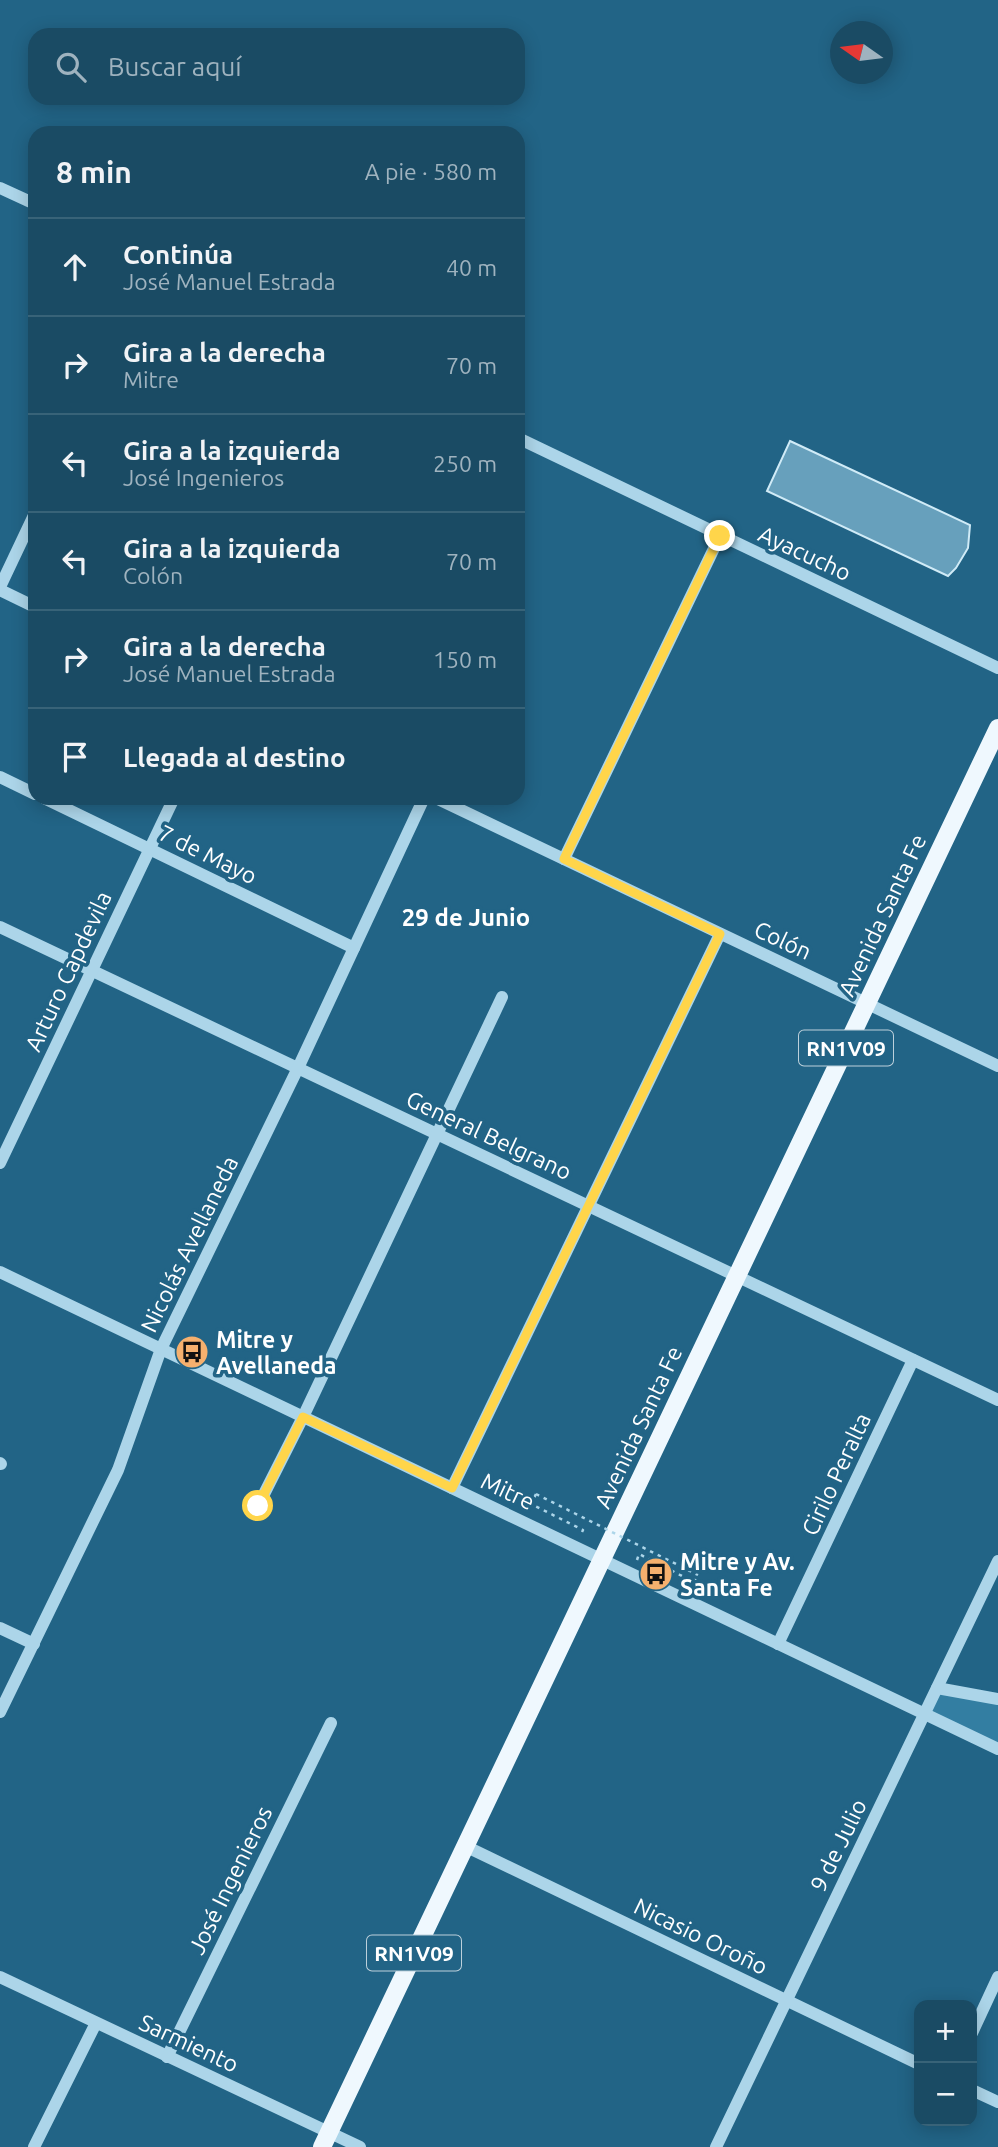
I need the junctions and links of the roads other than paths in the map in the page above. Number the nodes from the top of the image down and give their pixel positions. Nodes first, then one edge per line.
1 (0, 187) edge
2 (28, 201) edge
3 (525, 441) edge
4 (28, 528) edge
5 (720, 536) junction
6 (0, 589) edge
7 (28, 603) edge
8 (998, 668) edge
9 (998, 728) edge
10 (0, 777) edge
11 (28, 791) edge
12 (58, 805) edge
13 (171, 805) edge
14 (421, 805) edge
15 (451, 805) edge
16 (149, 849) junction
17 (564, 859) junction
18 (0, 926) edge
19 (720, 934) junction
20 (354, 948) junction
21 (92, 970) junction
22 (502, 997) dead end
23 (867, 1003) junction
24 (998, 1066) edge
25 (298, 1068) junction
26 (437, 1134) junction
27 (0, 1163) edge
28 (588, 1205) junction
29 (0, 1272) edge
30 (737, 1276) junction
31 (161, 1349) junction
32 (913, 1360) junction
33 (998, 1400) edge
34 (303, 1417) junction
35 (452, 1488) junction
36 (258, 1506) dead end
37 (602, 1560) junction
38 (998, 1561) edge
39 (0, 1628) edge
40 (34, 1644) junction
41 (778, 1644) junction
42 (937, 1688) junction
43 (998, 1699) edge
44 (0, 1712) edge
45 (924, 1713) junction
46 (331, 1723) dead end
47 (998, 1749) edge
48 (465, 1846) junction
49 (0, 1977) edge
50 (998, 1977) edge
51 (786, 2001) junction
52 (977, 2022) edge
53 (96, 2023) junction
54 (167, 2057) junction
55 (917, 2063) edge
56 (977, 2092) edge
57 (998, 2102) edge
58 (326, 2139) edge
59 (34, 2147) edge
60 (360, 2147) edge
61 (716, 2147) edge

1 - 2 street
3 - 5 street, Ayacucho
4 - 6 street
5 - 8 street, Ayacucho
5 - 17 street
6 - 7 street
9 - 23 main road, Avenida Santa Fe / RN1V09
10 - 11 street
12 - 16 street, 7 de Mayo
13 - 16 street, Arturo Capdevila
14 - 20 street, Nicolás Avellaneda
15 - 17 street, Colón
16 - 20 street, 7 de Mayo
16 - 21 street, Arturo Capdevila
17 - 19 street, Colón
18 - 21 street, General Belgrano
19 - 23 street, Colón
19 - 28 street
20 - 25 street, Nicolás Avellaneda
21 - 25 street, General Belgrano
21 - 27 street, Arturo Capdevila
22 - 26 street
23 - 24 street, Colón
23 - 30 main road, Avenida Santa Fe / RN1V09
25 - 26 street, General Belgrano
25 - 31 street, Nicolás Avellaneda
26 - 28 street, General Belgrano
26 - 34 street
28 - 30 street, General Belgrano
28 - 35 street
29 - 31 street, Mitre
30 - 32 street, General Belgrano
30 - 37 main road, Avenida Santa Fe / RN1V09
31 - 34 street, Mitre
31 - 40 street, Nicolás Avellaneda
32 - 33 street, General Belgrano
32 - 41 street, Cirilo Peralta
34 - 35 street, Mitre
34 - 36 street
35 - 37 street, Mitre
37 - 41 street, Mitre
37 - 48 main road, Avenida Santa Fe / RN1V09
38 - 42 street, 9 de Julio
39 - 40 street
40 - 44 street, Nicolás Avellaneda
41 - 45 street, Mitre
42 - 43 street
42 - 45 street, 9 de Julio
45 - 47 street, Mitre
45 - 51 street, 9 de Julio
46 - 54 street, José Ingenieros
48 - 51 street, Nicasio Oroño
48 - 58 main road, Avenida Santa Fe / RN1V09
49 - 53 street, Sarmiento
50 - 52 street
51 - 55 street, Nicasio Oroño
51 - 61 street, 9 de Julio
53 - 54 street, Sarmiento
53 - 59 street
54 - 58 street, Sarmiento
56 - 57 street
58 - 60 street, Sarmiento

